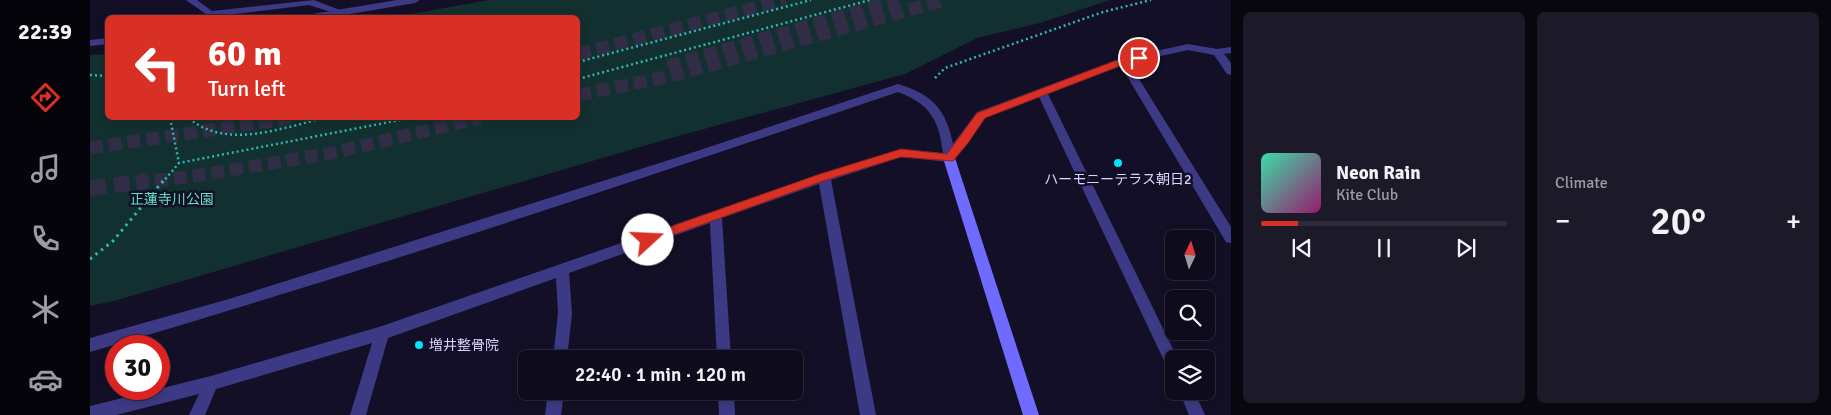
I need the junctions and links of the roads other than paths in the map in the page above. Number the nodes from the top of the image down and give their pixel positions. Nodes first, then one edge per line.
1 (192, 0) edge
2 (415, 0) edge
3 (340, 12) junction
4 (323, 15) edge
5 (105, 41) edge
6 (90, 43) edge
7 (1231, 50) edge
8 (1217, 52) junction
9 (1123, 62) junction
10 (1231, 71) edge
11 (1042, 92) junction
12 (949, 158) junction
13 (824, 177) junction
14 (716, 215) junction
15 (1231, 238) edge
16 (562, 270) junction
17 (382, 333) junction
18 (90, 345) edge
19 (561, 350) edge
20 (724, 350) edge
21 (1166, 350) edge
22 (211, 383) junction
23 (555, 400) edge
24 (726, 400) edge
25 (1190, 400) edge
26 (90, 414) edge
27 (197, 415) edge
28 (358, 415) edge
29 (553, 415) edge
30 (727, 415) edge
31 (868, 415) edge
32 (1031, 415) edge
33 (1197, 415) edge

1 - 3 street
2 - 3 street
3 - 4 street
5 - 6 street
7 - 8 street
8 - 9 street
8 - 10 street
9 - 11 street
9 - 15 street
11 - 12 street
11 - 21 street
12 - 13 street
12 - 18 street
12 - 32 street
13 - 14 street
13 - 31 street
14 - 16 street
14 - 20 street
16 - 17 street
16 - 19 street
17 - 22 street
17 - 28 street
22 - 26 street
22 - 27 street
23 - 29 street
24 - 30 street
25 - 33 street

